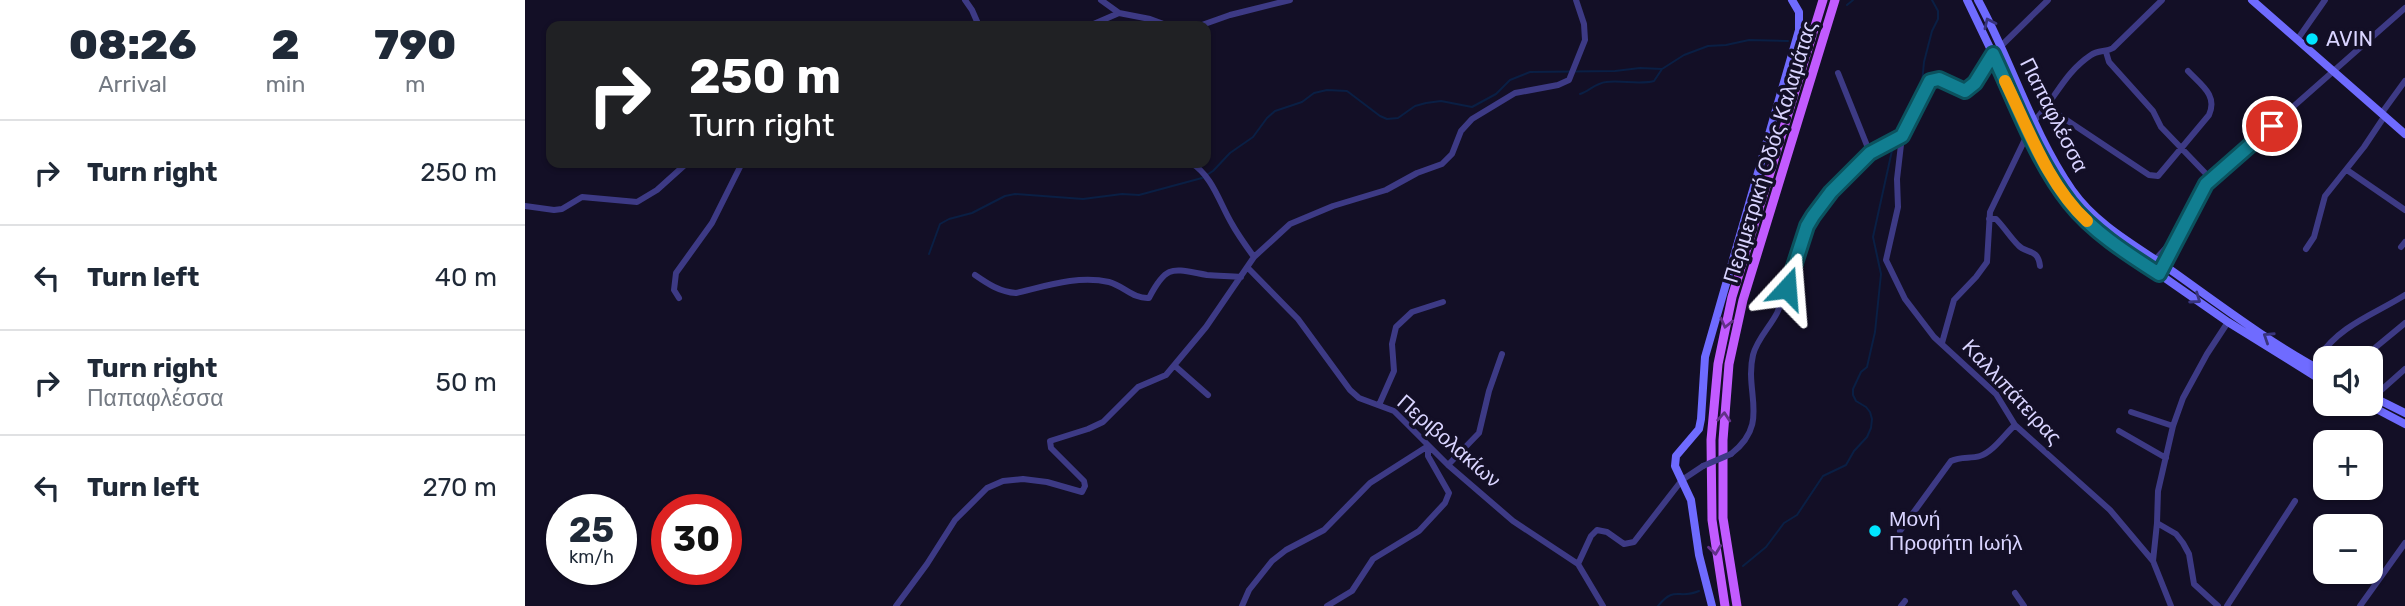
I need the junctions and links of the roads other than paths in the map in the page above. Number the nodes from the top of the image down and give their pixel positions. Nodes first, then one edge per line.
1 (965, 0) edge
2 (1101, 0) edge
3 (1290, 0) edge
4 (1576, 0) edge
5 (1792, 0) edge
6 (1823, 0) edge
7 (1835, 0) edge
8 (1967, 0) edge
9 (1978, 0) edge
10 (2048, 0) edge
11 (2162, 0) edge
12 (2252, 0) edge
13 (2325, 0) edge
14 (2405, 8) edge
15 (1119, 13) junction
16 (976, 21) edge
17 (1101, 21) edge
18 (1143, 21) edge
19 (1211, 22) edge
20 (2297, 40) junction
21 (2000, 47) junction
22 (2106, 52) junction
23 (1993, 54) junction
24 (2187, 71) dead end
25 (1839, 73) dead end
26 (2334, 73) junction
27 (2405, 81) edge
28 (2047, 107) junction
29 (2382, 115) junction
30 (2035, 120) junction
31 (2029, 131) junction
32 (2405, 134) edge
33 (1902, 136) junction
34 (2181, 147) junction
35 (1870, 153) junction
36 (681, 168) edge
37 (740, 168) edge
38 (1197, 168) edge
39 (2347, 170) junction
40 (2211, 179) junction
41 (525, 205) edge
42 (2405, 210) edge
43 (1989, 219) junction
44 (2178, 236) junction
45 (2307, 249) dead end
46 (1254, 257) junction
47 (2155, 260) junction
48 (2040, 266) dead end
49 (1248, 268) junction
50 (2149, 268) junction
51 (2162, 270) junction
52 (975, 275) dead end
53 (1241, 276) junction
54 (2405, 295) edge
55 (679, 298) dead end
56 (1443, 302) dead end
57 (2228, 322) junction
58 (2405, 323) edge
59 (1942, 343) junction
60 (2328, 346) edge
61 (2377, 346) edge
62 (1502, 355) dead end
63 (2313, 365) edge
64 (1175, 366) junction
65 (2405, 369) edge
66 (2313, 375) edge
67 (2383, 387) edge
68 (1208, 395) dead end
69 (2383, 400) edge
70 (1379, 405) junction
71 (2131, 412) dead end
72 (2383, 412) edge
73 (2405, 413) edge
74 (2405, 424) edge
75 (2015, 425) junction
76 (2173, 426) junction
77 (2119, 431) dead end
78 (1428, 446) junction
79 (2166, 458) junction
80 (1448, 464) junction
81 (1682, 480) junction
82 (2295, 500) dead end
83 (2157, 523) junction
84 (1899, 531) dead end
85 (2404, 545) edge
86 (2153, 561) junction
87 (1578, 564) junction
88 (2015, 593) dead end
89 (2365, 599) junction
90 (896, 606) edge
91 (1242, 606) edge
92 (1327, 606) edge
93 (1603, 606) edge
94 (1712, 606) edge
95 (1725, 606) edge
96 (1737, 606) edge
97 (2024, 606) edge
98 (2171, 606) edge
99 (2218, 606) edge
100 (2227, 606) edge
101 (2360, 606) edge
102 (2373, 606) edge

1 - 16 street
2 - 15 street
3 - 19 street
4 - 46 street
5 - 81 main road
6 -> 95 main road, Περιμετρική Οδός Καλαμάτας
96 -> 7 main road, Περιμετρική Οδός Καλαμάτας
8 - 23 main road, Παπαφλέσσα
21 -> 9 main road, Παπαφλέσσα
10 - 21 street
11 - 22 street
12 - 20 main road
13 - 20 street
14 - 26 street
15 - 17 street
15 - 18 street
20 - 26 main road
21 - 30 main road, Παπαφλέσσα
22 - 28 street
22 - 34 street
23 - 31 main road, Παπαφλέσσα
23 - 33 street
24 - 34 street
25 - 35 street
26 - 29 main road
26 - 40 street
27 - 29 street
28 - 30 street
28 - 34 street
29 - 32 main road
29 - 39 street
30 - 47 main road, Παπαφλέσσα
31 - 43 street
31 - 50 main road, Παπαφλέσσα
33 - 35 street
33 - 59 street, Καλλιπάτειρας
34 - 40 street
35 - 81 street, bridge
36 - 41 street
37 - 55 street
38 - 46 street
39 - 42 street
39 - 45 street
40 - 44 street
43 - 48 street
43 - 59 street
44 - 47 street
44 - 51 street
46 - 49 street
47 - 50 street
47 - 51 main road, Παπαφλέσσα
49 - 53 street
49 - 70 street, Περιβολακίων
50 - 51 main road, Παπαφλέσσα
51 -> 57 main road, Παπαφλέσσα
63 -> 51 main road, Παπαφλέσσα
52 - 53 street
53 - 64 street
54 - 60 street
56 - 70 street
57 - 66 main road, Παπαφλέσσα
57 - 76 street
58 - 61 street
59 - 75 street, Καλλιπάτειρας
62 - 80 street
64 - 68 street
64 - 90 street
65 - 67 street
69 - 73 main road
70 - 78 street, Περιβολακίων
71 - 76 street
72 - 74 main road
75 - 84 street
75 - 86 street, Καλλιπάτειρας
76 - 79 street
77 - 79 street
78 - 80 street, Περιβολακίων
78 - 91 street
78 - 92 street
79 - 83 street
80 - 87 street, Περιβολακίων
81 - 87 street
81 - 94 main road
82 - 100 street
83 - 86 street
83 - 99 street
85 - 89 street
86 - 98 street, Καλλιπάτειρας
87 - 93 street, Περιβολακίων
88 - 97 street
89 - 101 street
89 - 102 street

